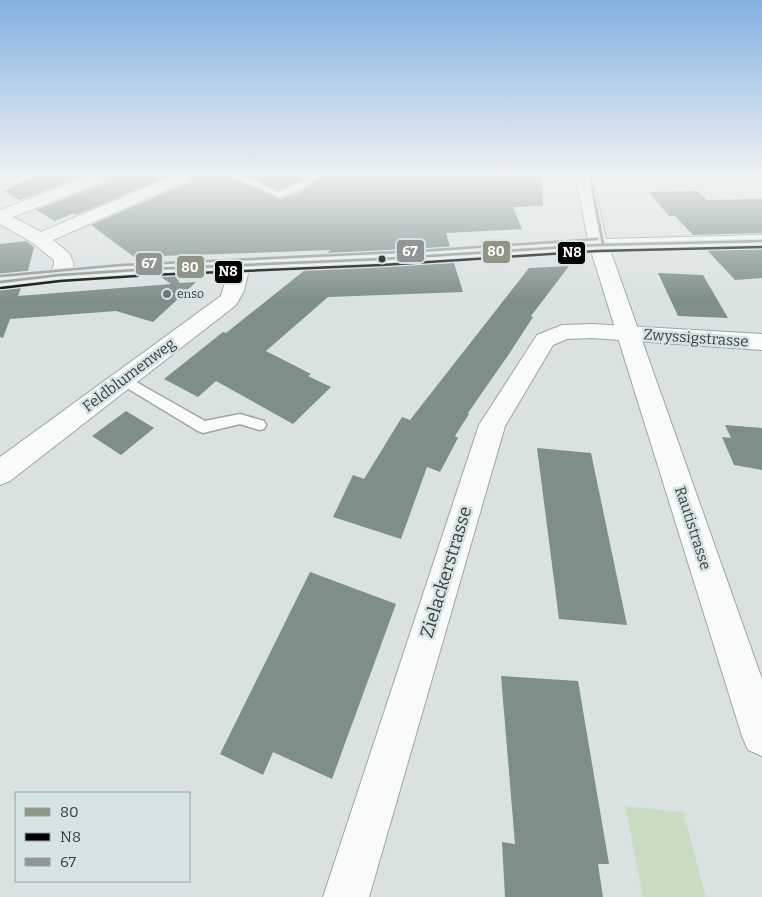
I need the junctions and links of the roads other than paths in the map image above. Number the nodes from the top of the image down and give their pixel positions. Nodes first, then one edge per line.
1 (2, 218) edge
2 (88, 218) edge
3 (592, 218) edge
4 (40, 239) junction
5 (762, 241) edge
6 (597, 245) junction
7 (240, 266) junction
8 (59, 275) junction
9 (0, 282) edge
10 (629, 333) junction
11 (762, 342) edge
12 (122, 379) junction
13 (259, 425) dead end
14 (9, 472) edge
15 (762, 736) edge
16 (346, 897) edge

1 - 4 street
2 - 4 street
3 - 6 street, Rautistrasse
4 - 8 street
5 - 6 street
6 - 7 street
6 - 10 street, Rautistrasse
7 - 8 street
7 - 12 street, Feldblumenweg
8 - 9 street
10 - 11 street, Zwyssigstrasse
10 - 15 street, Rautistrasse
10 - 16 street, Zielackerstrasse
12 - 13 lane
12 - 14 street, Feldblumenweg

